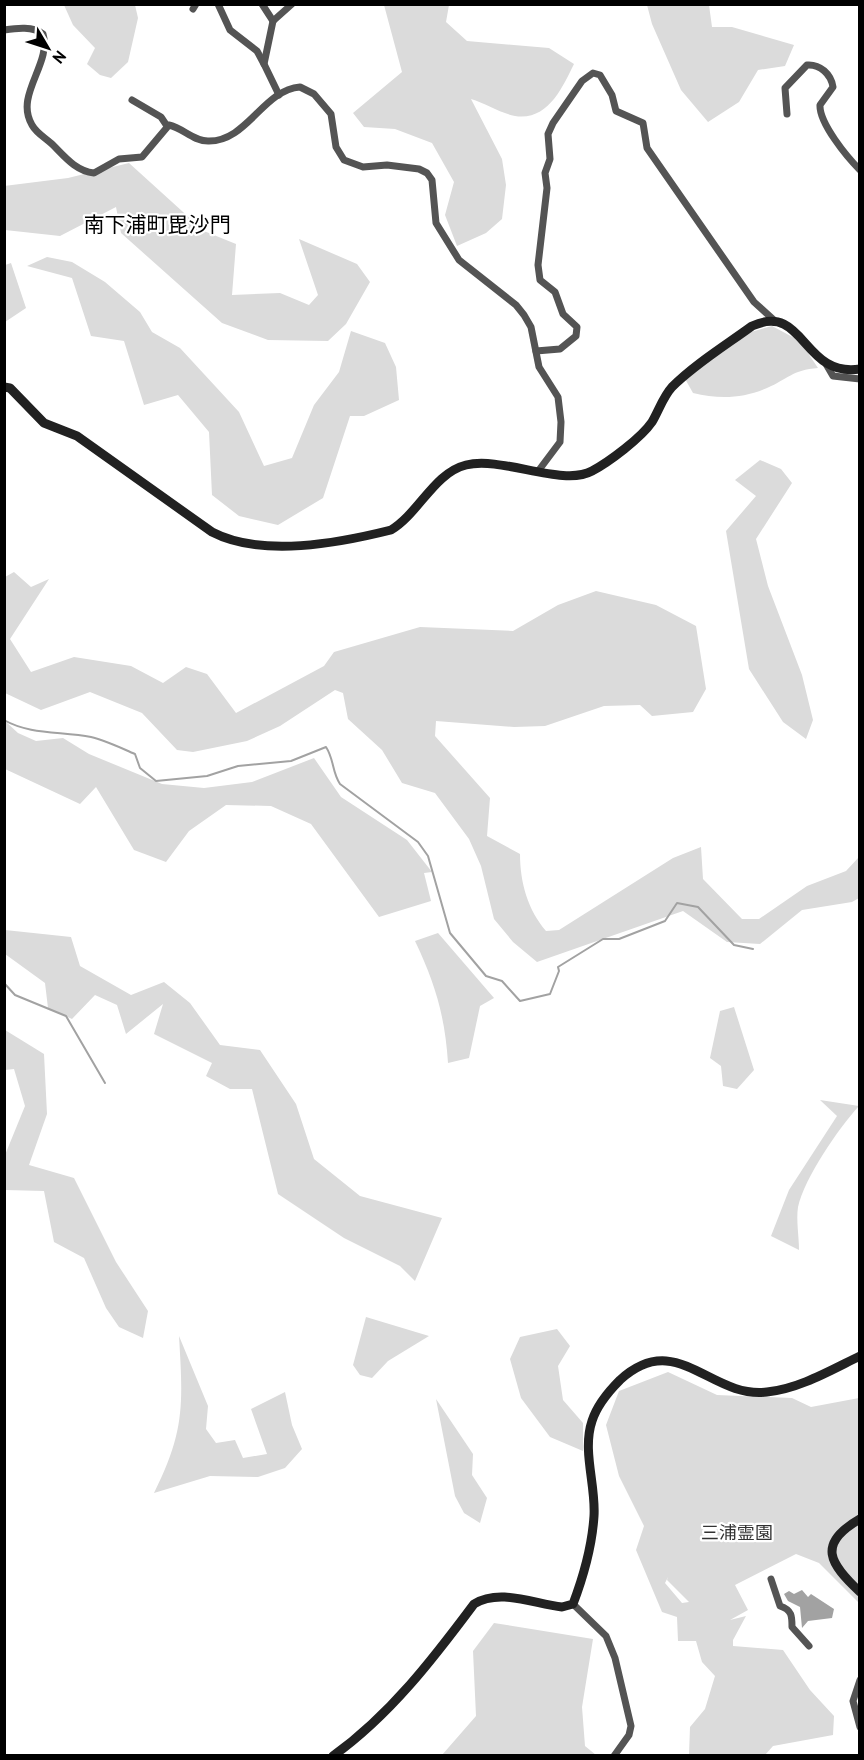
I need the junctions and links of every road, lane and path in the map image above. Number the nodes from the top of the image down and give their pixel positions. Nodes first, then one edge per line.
1 (218, 4) edge
2 (262, 4) edge
3 (292, 4) edge
4 (273, 21) junction
5 (4, 30) edge
6 (264, 64) junction
7 (279, 95) junction
8 (132, 100) dead end
9 (787, 114) dead end
10 (167, 126) junction
11 (860, 170) edge
12 (774, 320) junction
13 (536, 351) junction
14 (826, 364) junction
15 (860, 369) edge
16 (860, 379) edge
17 (4, 387) edge
18 (539, 470) junction
19 (860, 1356) edge
20 (860, 1519) edge
21 (771, 1579) dead end
22 (860, 1592) edge
23 (573, 1604) junction
24 (809, 1646) dead end
25 (860, 1680) edge
26 (860, 1727) edge
27 (333, 1755) edge
28 (614, 1755) edge

1 - 6 street
2 - 4 street
3 - 4 street
4 - 6 street
5 - 10 street
6 - 7 street
7 - 10 street
7 - 13 street
8 - 10 street
9 - 11 street
12 - 13 street
12 - 14 street
12 - 18 street
13 - 18 street
14 - 15 street
14 - 16 street
17 - 18 street
19 - 23 street
20 - 22 street
21 - 24 street
23 - 27 street
23 - 28 street
25 - 26 street

